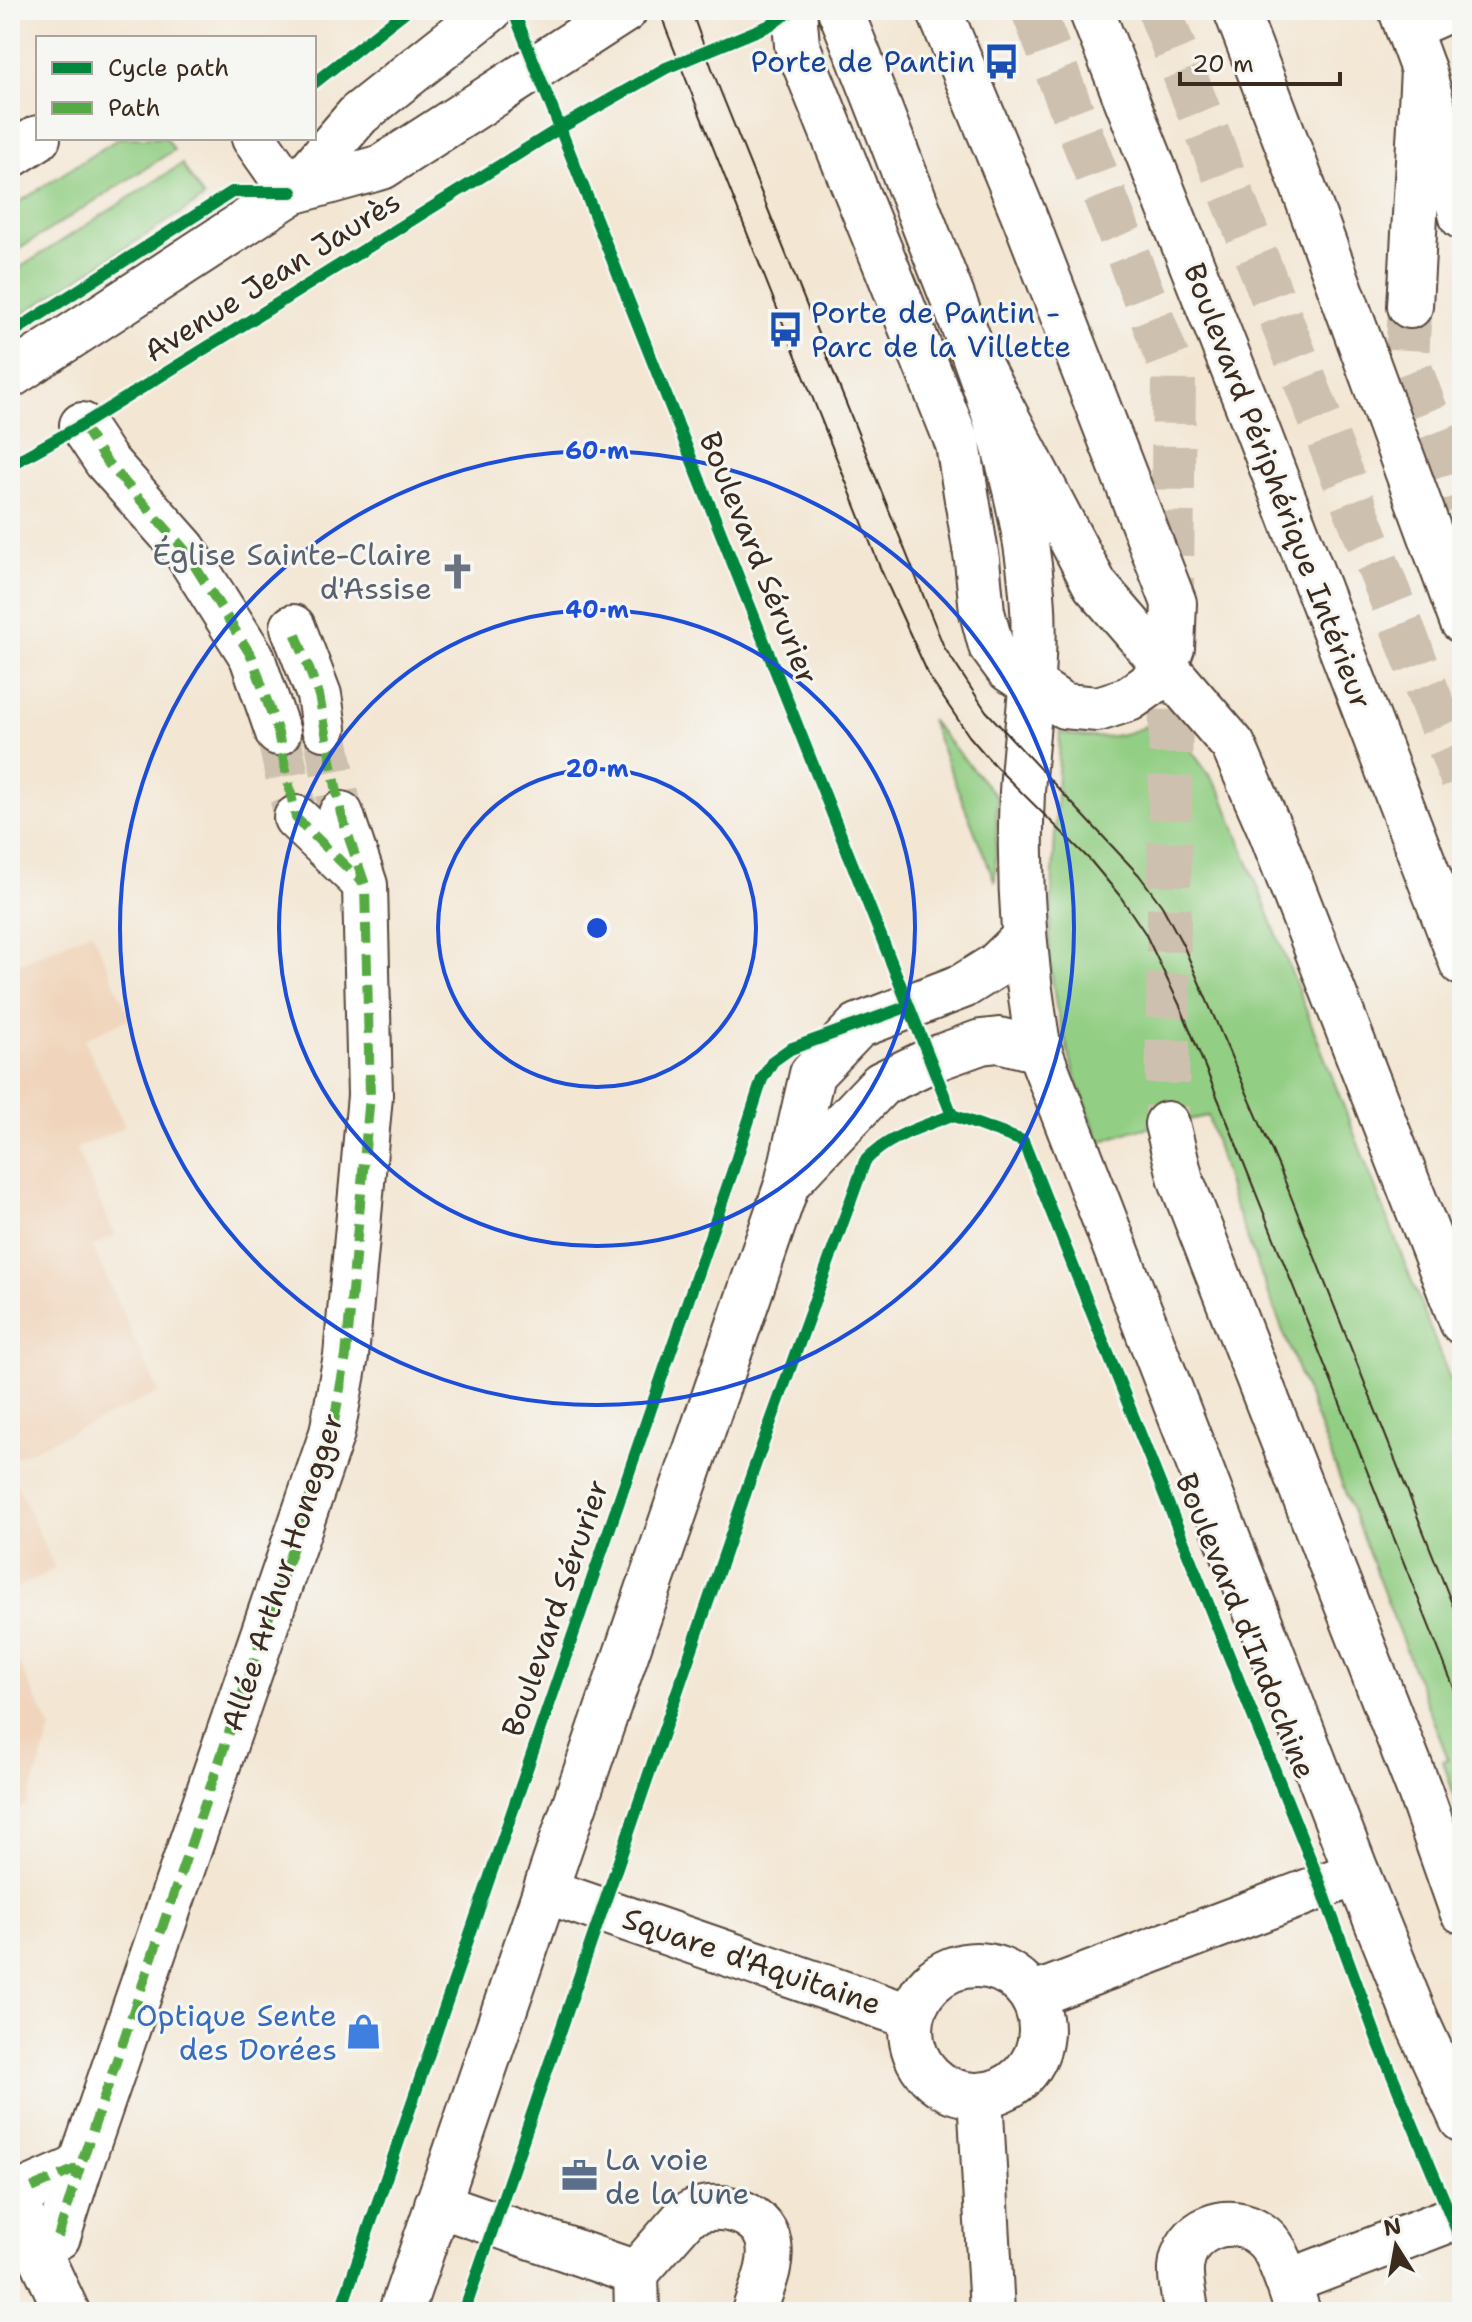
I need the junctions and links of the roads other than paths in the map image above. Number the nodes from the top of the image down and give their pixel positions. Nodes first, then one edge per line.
1 (490, 10) edge
2 (625, 10) edge
3 (794, 10) edge
4 (840, 10) edge
5 (939, 10) edge
6 (1091, 10) edge
7 (1236, 10) edge
8 (1448, 10) edge
9 (1404, 19) edge
10 (1423, 70) junction
11 (36, 139) edge
12 (255, 140) edge
13 (10, 156) edge
14 (292, 192) junction
15 (1462, 217) edge
16 (1410, 306) tunnel mouth
17 (982, 370) junction
18 (10, 376) edge
19 (82, 425) dead end
20 (1462, 621) edge
21 (293, 627) dead end
22 (1164, 665) junction
23 (1032, 685) junction
24 (324, 728) tunnel mouth
25 (278, 733) tunnel mouth
26 (341, 814) tunnel mouth
27 (296, 818) tunnel mouth
28 (365, 885) junction
29 (1024, 938) junction
30 (1462, 963) edge
31 (1039, 1050) junction
32 (1167, 1124) tunnel mouth
33 (787, 1184) junction
34 (1462, 1322) edge
35 (1357, 1873) junction
36 (546, 1891) junction
37 (1462, 1911) edge
38 (1032, 1996) junction
39 (912, 2017) junction
40 (980, 2095) junction
41 (1462, 2120) edge
42 (80, 2167) junction
43 (21, 2189) edge
44 (437, 2204) junction
45 (1452, 2219) dead end
46 (58, 2237) dead end
47 (637, 2293) edge
48 (1293, 2297) edge
49 (67, 2312) edge
50 (401, 2312) edge
51 (754, 2312) edge
52 (992, 2312) edge
53 (1186, 2312) edge

1 - 14 main road, Avenue Jean Jaurès
2 - 14 main road, Avenue Jean Jaurès
3 - 23 main road
4 - 17 main road
5 - 22 main road
6 - 30 main road, Boulevard Périphérique Intérieur
7 - 20 main road
8 - 9 main road
9 - 10 main road
10 - 15 main road
10 - 16 main road
11 - 13 main road
12 - 14 main road
14 - 18 main road, Avenue Jean Jaurès
17 - 22 main road
17 - 23 main road
19 - 25 main road
21 - 24 main road
22 - 23 main road
22 - 34 main road
23 - 29 main road
26 - 28 main road, Allée Arthur Honegger
27 - 28 main road
28 - 42 main road, Allée Arthur Honegger
29 - 31 main road, Boulevard d'Indochine
29 - 33 main road
31 - 33 main road
31 - 35 main road, Boulevard d'Indochine
32 - 37 main road
33 - 36 main road
35 - 38 main road
35 - 41 main road, Boulevard d'Indochine
36 - 39 main road, Square d'Aquitaine
36 - 44 main road
38 - 39 main road, Square d'Aquitaine
38 - 40 main road
39 - 40 main road, Square d'Aquitaine
40 - 52 main road
42 - 43 main road
42 - 46 main road, Allée Arthur Honegger
43 - 49 main road
44 - 47 main road
44 - 50 main road
45 - 48 main road
47 - 51 main road
48 - 53 main road

